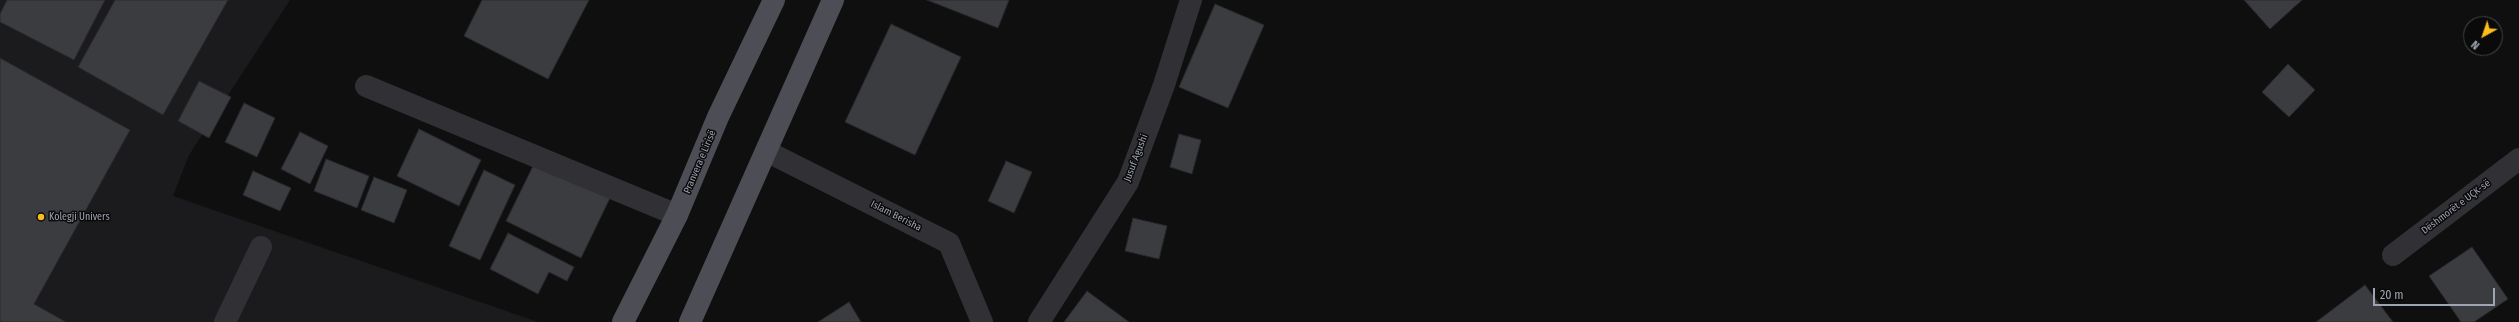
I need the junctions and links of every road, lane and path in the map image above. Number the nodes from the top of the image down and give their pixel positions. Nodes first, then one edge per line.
1 (774, 0) edge
2 (833, 0) edge
3 (1191, 0) edge
4 (366, 86) dead end
5 (766, 152) junction
6 (2519, 159) edge
7 (677, 215) junction
8 (261, 247) dead end
9 (2393, 255) dead end
10 (225, 322) edge
11 (623, 322) edge
12 (690, 322) edge
13 (982, 322) edge
14 (1039, 322) edge

1 - 7 main road, Pranvera e Lirisë
2 - 5 main road
3 - 14 street, Jusuf Agushi
4 - 7 street
5 - 12 main road
5 - 13 street, Islam Berisha
6 - 9 street, Dëshmorët e UÇK-së
7 - 11 main road, Pranvera e Lirisë
8 - 10 street

